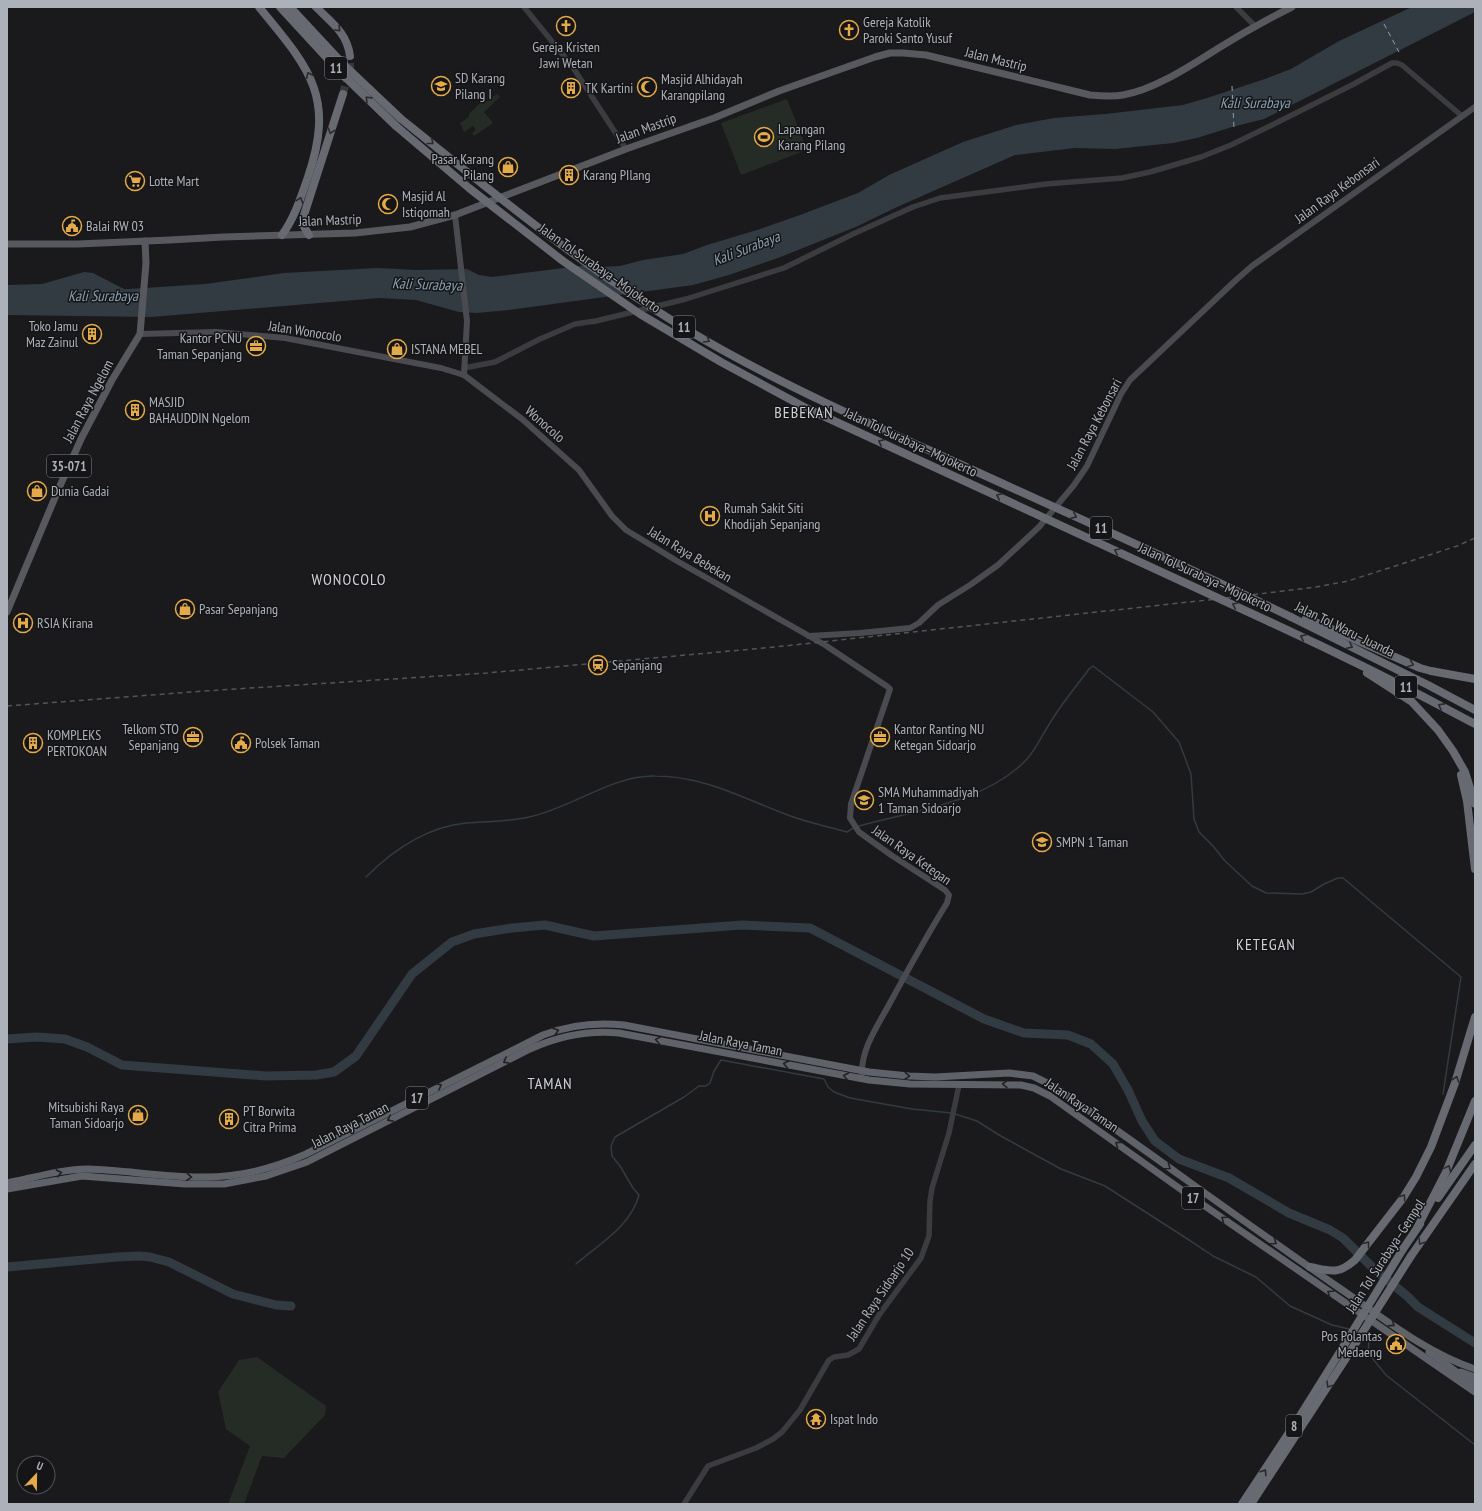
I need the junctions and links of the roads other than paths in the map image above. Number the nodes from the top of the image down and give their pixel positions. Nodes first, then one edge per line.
1 (259, 7) edge
2 (280, 7) edge
3 (290, 7) edge
4 (316, 7) edge
5 (524, 7) edge
6 (1236, 7) edge
7 (1292, 7) edge
8 (1255, 26) junction
9 (350, 56) tunnel mouth
10 (344, 94) tunnel mouth
11 (1475, 107) edge
12 (1462, 116) junction
13 (626, 148) junction
14 (455, 215) junction
15 (282, 235) junction
16 (309, 235) junction
17 (145, 241) junction
18 (7, 244) edge
19 (140, 334) junction
20 (464, 371) junction
21 (601, 501) joint
22 (1202, 574) joint
23 (7, 612) edge
24 (1295, 616) junction
25 (808, 635) junction
26 (1336, 652) junction
27 (1475, 679) edge
28 (1475, 710) edge
29 (1475, 724) edge
30 (1453, 752) junction
31 (1475, 804) edge
32 (1475, 869) edge
33 (1475, 1017) edge
34 (828, 1069) junction
35 (865, 1072) junction
36 (862, 1079) junction
37 (959, 1085) junction
38 (1475, 1101) edge
39 (1475, 1145) edge
40 (1475, 1164) edge
41 (1475, 1172) edge
42 (7, 1183) edge
43 (1459, 1186) junction
44 (7, 1189) edge
45 (1417, 1228) junction
46 (1310, 1267) junction
47 (1408, 1334) junction
48 (1421, 1354) junction
49 (1451, 1368) junction
50 (1475, 1368) edge
51 (1475, 1374) edge
52 (1475, 1385) edge
53 (1475, 1392) edge
54 (684, 1504) edge
55 (1242, 1504) edge
56 (1251, 1504) edge

15 -> 1 highway
26 -> 2 highway, Jalan Tol Surabaya–Mojokerto / 11, bridge
3 -> 22 highway, Jalan Tol Surabaya–Mojokerto / 11, bridge
4 -> 9 highway
5 - 13 street
6 - 8 street
7 - 8 main road, Jalan Mastrip
8 - 13 main road, Jalan Mastrip
10 -> 16 highway
11 - 12 main road, Jalan Raya Kebonsari
12 - 20 street
12 - 25 main road, Jalan Raya Kebonsari
13 - 14 main road, Jalan Mastrip
14 - 16 main road, Jalan Mastrip
14 - 20 main road
15 - 16 main road, Jalan Mastrip
15 - 17 main road, Jalan Mastrip
17 - 18 main road, Jalan Mastrip
17 - 19 main road, Jalan Raya Ngelom / 35-071
19 - 20 main road, Jalan Wonocolo
19 - 23 main road, Jalan Raya Ngelom / 35-071
20 - 21 main road, Wonocolo
21 - 25 main road, Jalan Raya Bebekan
22 - 24 highway, Jalan Tol Waru–Juanda / 11, bridge
24 -> 27 highway
24 -> 28 highway, Jalan Tol Waru–Juanda / 11
25 - 35 main road, Jalan Raya Ketegan
29 -> 26 highway, Jalan Tol Surabaya–Mojokerto / 11
26 - 30 highway
30 - 31 highway
30 - 32 highway
46 -> 33 highway
34 - 35 highway, Jalan Raya Taman / 17
36 -> 34 highway, Jalan Raya Taman / 17
42 -> 34 highway, Jalan Raya Taman / 17
34 -> 44 highway, Jalan Raya Taman / 17
35 - 36 main road, Jalan Raya Ketegan
35 -> 46 highway, Jalan Raya Taman / 17
36 - 37 highway, Jalan Raya Taman / 17
48 -> 37 highway, Jalan Raya Taman / 17
37 - 54 street, Jalan Raya Sidoarjo 10
45 -> 38 highway
39 - 45 highway, Jalan Tol Surabaya–Gempol / 8
40 - 43 highway, Jalan Tol Surabaya–Gempol / 8
41 - 43 highway
43 -> 56 highway, Jalan Tol Surabaya–Gempol / 8, bridge
55 -> 45 highway, Jalan Tol Surabaya–Gempol / 8, bridge
46 -> 47 highway, Jalan Raya Taman / 17
47 - 49 highway
47 - 50 highway, 17
48 - 49 highway, 17
48 - 53 highway
49 - 51 highway, 17
49 - 52 highway

